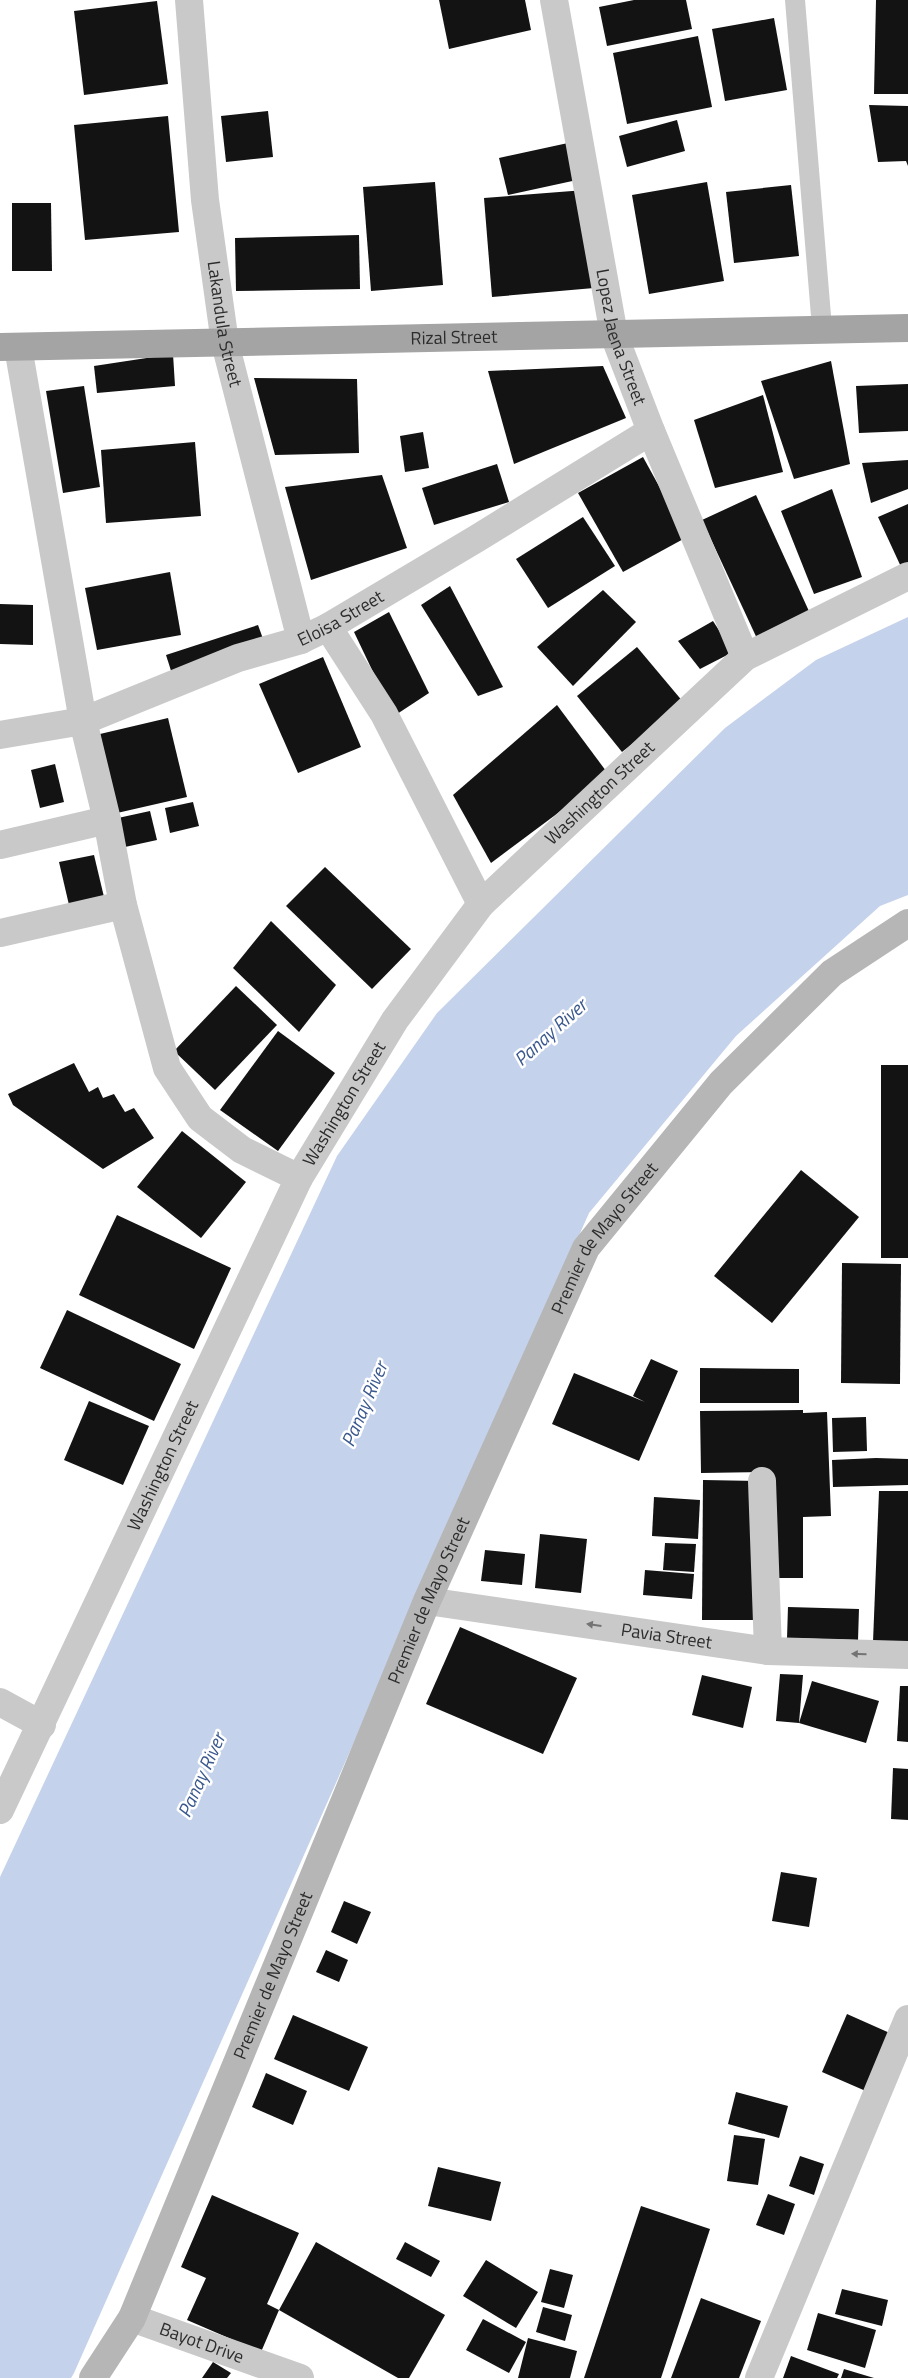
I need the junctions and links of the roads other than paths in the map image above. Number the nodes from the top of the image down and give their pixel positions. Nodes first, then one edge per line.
1 (189, 0) edge
2 (554, 0) edge
3 (795, 0) edge
4 (822, 328) junction
5 (908, 328) edge
6 (614, 335) junction
7 (225, 343) junction
8 (9, 347) edge
9 (651, 431) junction
10 (908, 576) edge
11 (328, 627) junction
12 (301, 640) junction
13 (745, 657) junction
14 (83, 720) junction
15 (0, 735) edge
16 (108, 820) junction
17 (0, 845) edge
18 (481, 904) junction
19 (124, 905) junction
20 (908, 924) edge
21 (0, 933) edge
22 (300, 1178) junction
23 (762, 1481) dead end
24 (427, 1601) junction
25 (768, 1651) junction
26 (908, 1655) edge
27 (0, 1702) edge
28 (42, 1725) junction
29 (0, 1810) edge
30 (908, 2019) edge
31 (132, 2318) junction
32 (93, 2378) edge
33 (300, 2378) edge
34 (759, 2378) edge

1 - 7 street, Lakandula Street
2 - 6 street, Lopez Jaena Street
3 - 4 lane
4 - 5 main road, Rizal Street
4 - 6 main road, Rizal Street
6 - 7 main road, Rizal Street
6 - 9 street, Lopez Jaena Street
7 - 8 main road, Rizal Street
7 - 12 street, Lakandula Street
8 - 14 street
9 - 11 street, Eloisa Street
9 - 13 street, Lopez Jaena Street
10 - 13 street, Washington Street
11 - 12 street, Eloisa Street
11 - 18 street
12 - 14 street, Eloisa Street
13 - 18 street, Washington Street
14 - 15 street, Eloisa Street
14 - 16 street
16 - 17 street
16 - 19 street
18 - 22 street, Washington Street
19 - 21 street
19 - 22 street
20 - 24 main road, Premier de Mayo Street
22 - 28 street, Washington Street
23 - 25 street
25 -> 24 street, Pavia Street
24 - 31 main road, Premier de Mayo Street
26 -> 25 street, Pavia Street
27 - 28 street
28 - 29 street, Washington Street
30 - 34 street
31 - 32 main road, Premier de Mayo Street
31 - 33 street, Bayot Drive

